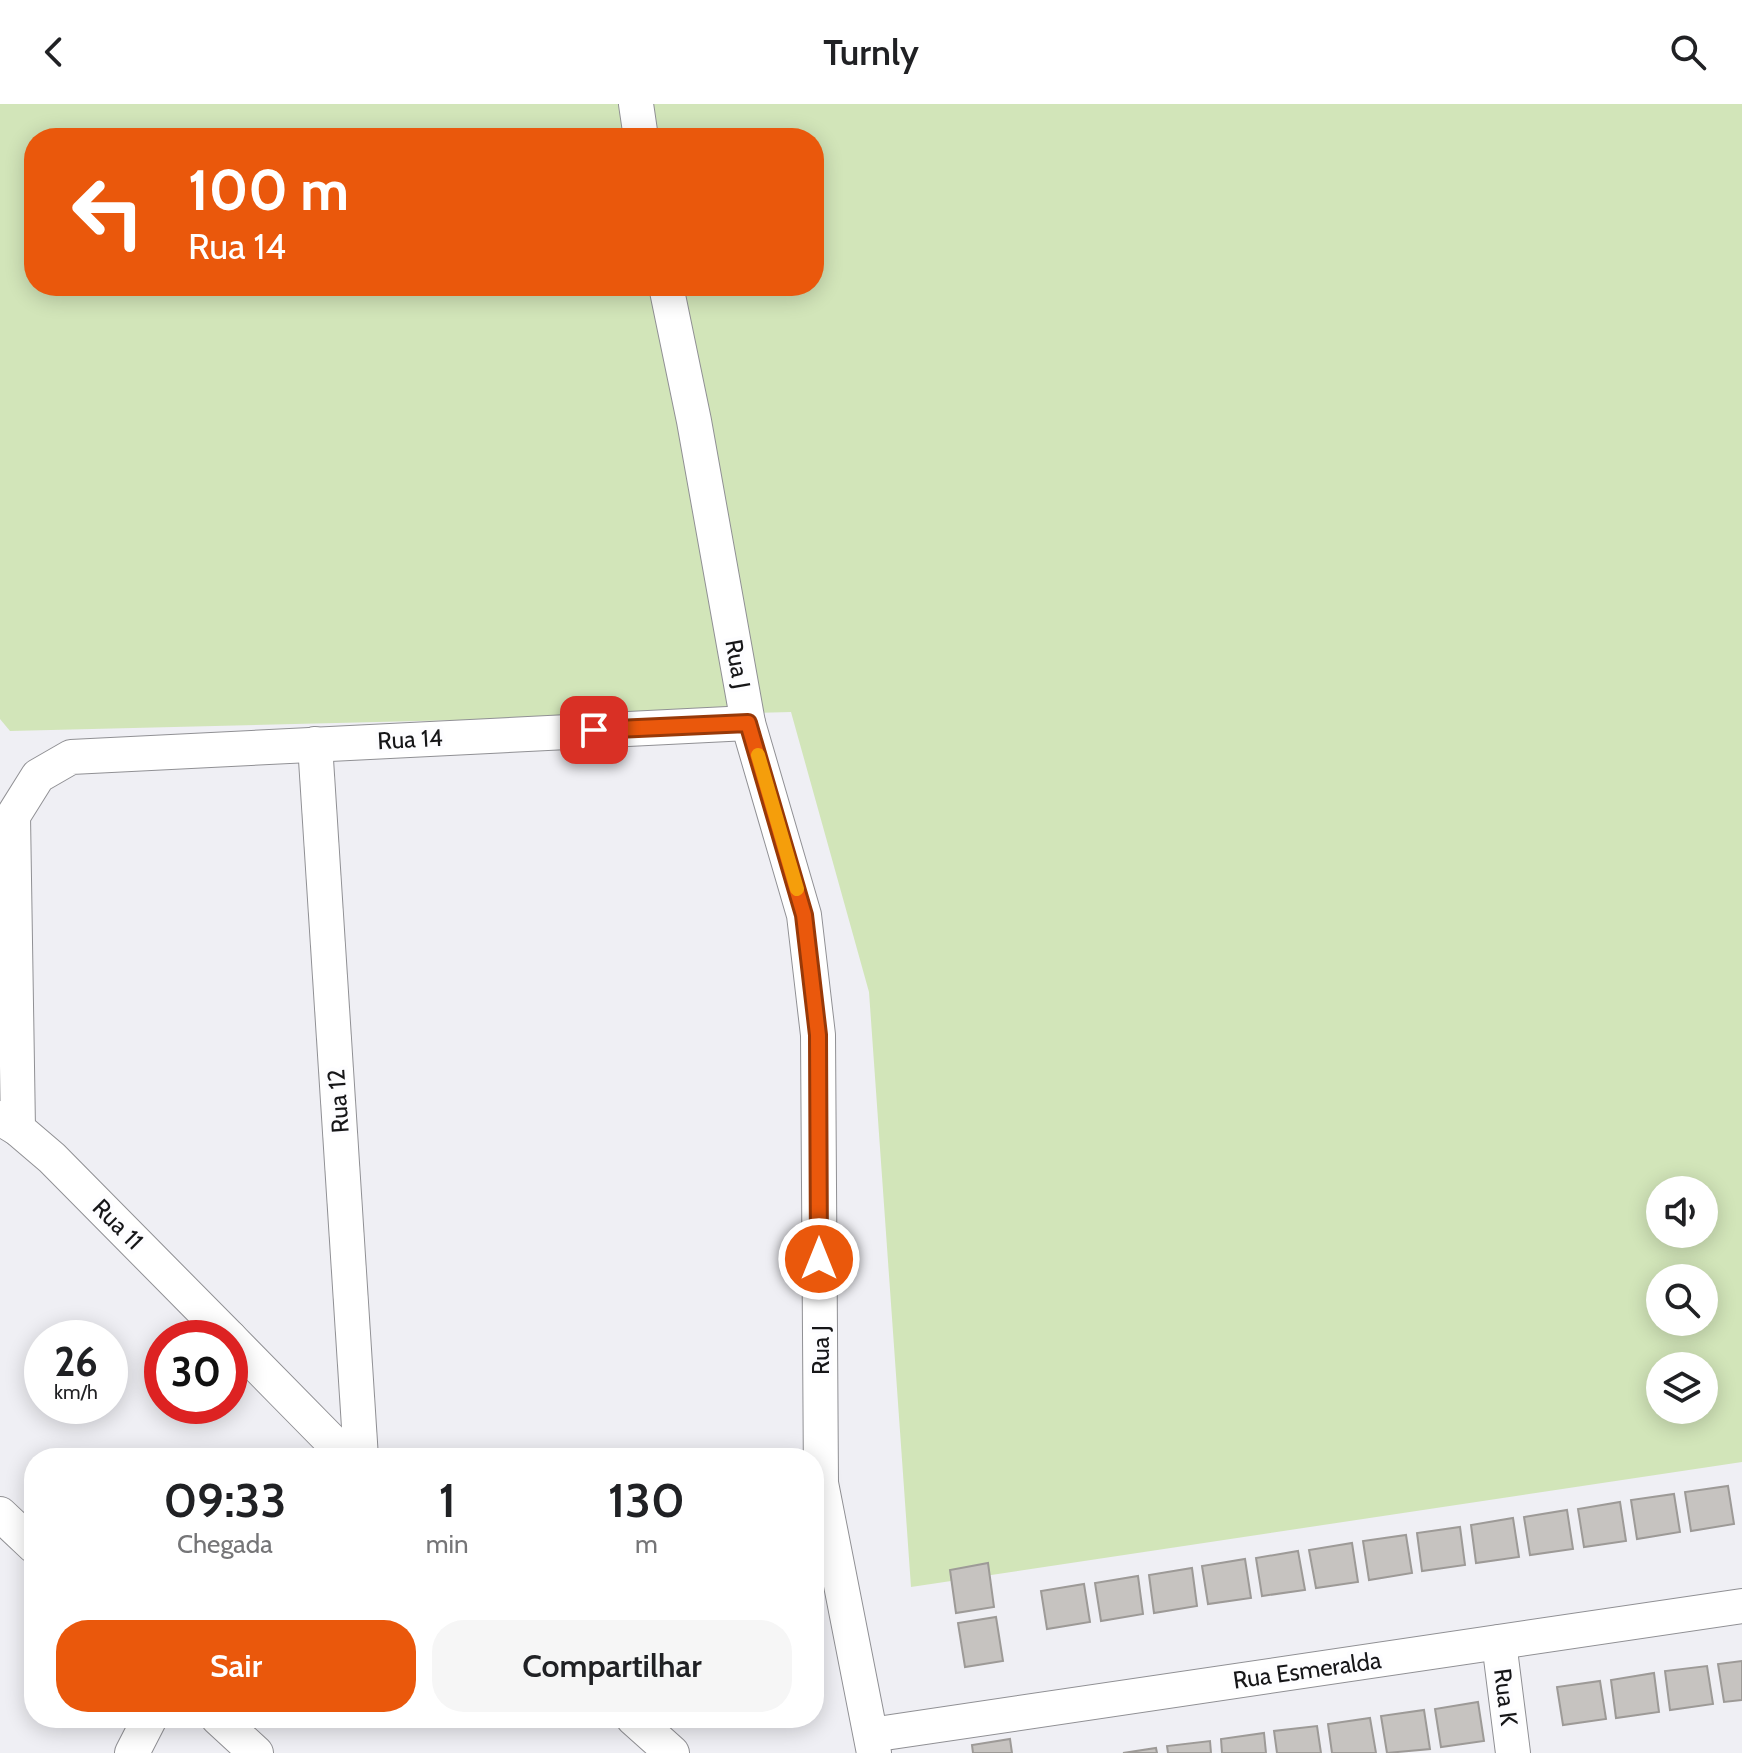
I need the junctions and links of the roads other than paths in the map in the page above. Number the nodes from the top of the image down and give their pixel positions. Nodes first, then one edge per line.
1 (636, 104) edge
2 (640, 128) edge
3 (668, 296) edge
4 (748, 723) junction
5 (315, 744) junction
6 (9, 1123) edge
7 (212, 1320) edge
8 (248, 1356) edge
9 (338, 1448) edge
10 (360, 1448) edge
11 (821, 1448) edge
12 (824, 1498) edge
13 (0, 1514) edge
14 (24, 1537) edge
15 (1742, 1606) edge
16 (1499, 1642) junction
17 (145, 1728) edge
18 (229, 1728) edge
19 (644, 1728) edge
20 (873, 1744) edge
21 (132, 1753) edge
22 (256, 1753) edge
23 (672, 1753) edge
24 (1513, 1753) edge

1 - 2 street
3 - 4 street, Rua J
4 - 5 street, Rua 14
4 - 11 street, Rua J
5 - 6 street, Rua 14
5 - 10 street, Rua 12
6 - 7 street, Rua 11
8 - 9 street, Rua 11
12 - 20 street, Rua J
13 - 14 street
15 - 16 street, Rua Esmeralda
16 - 20 street, Rua Esmeralda
16 - 24 street, Rua K
17 - 21 street
18 - 22 street
19 - 23 street

